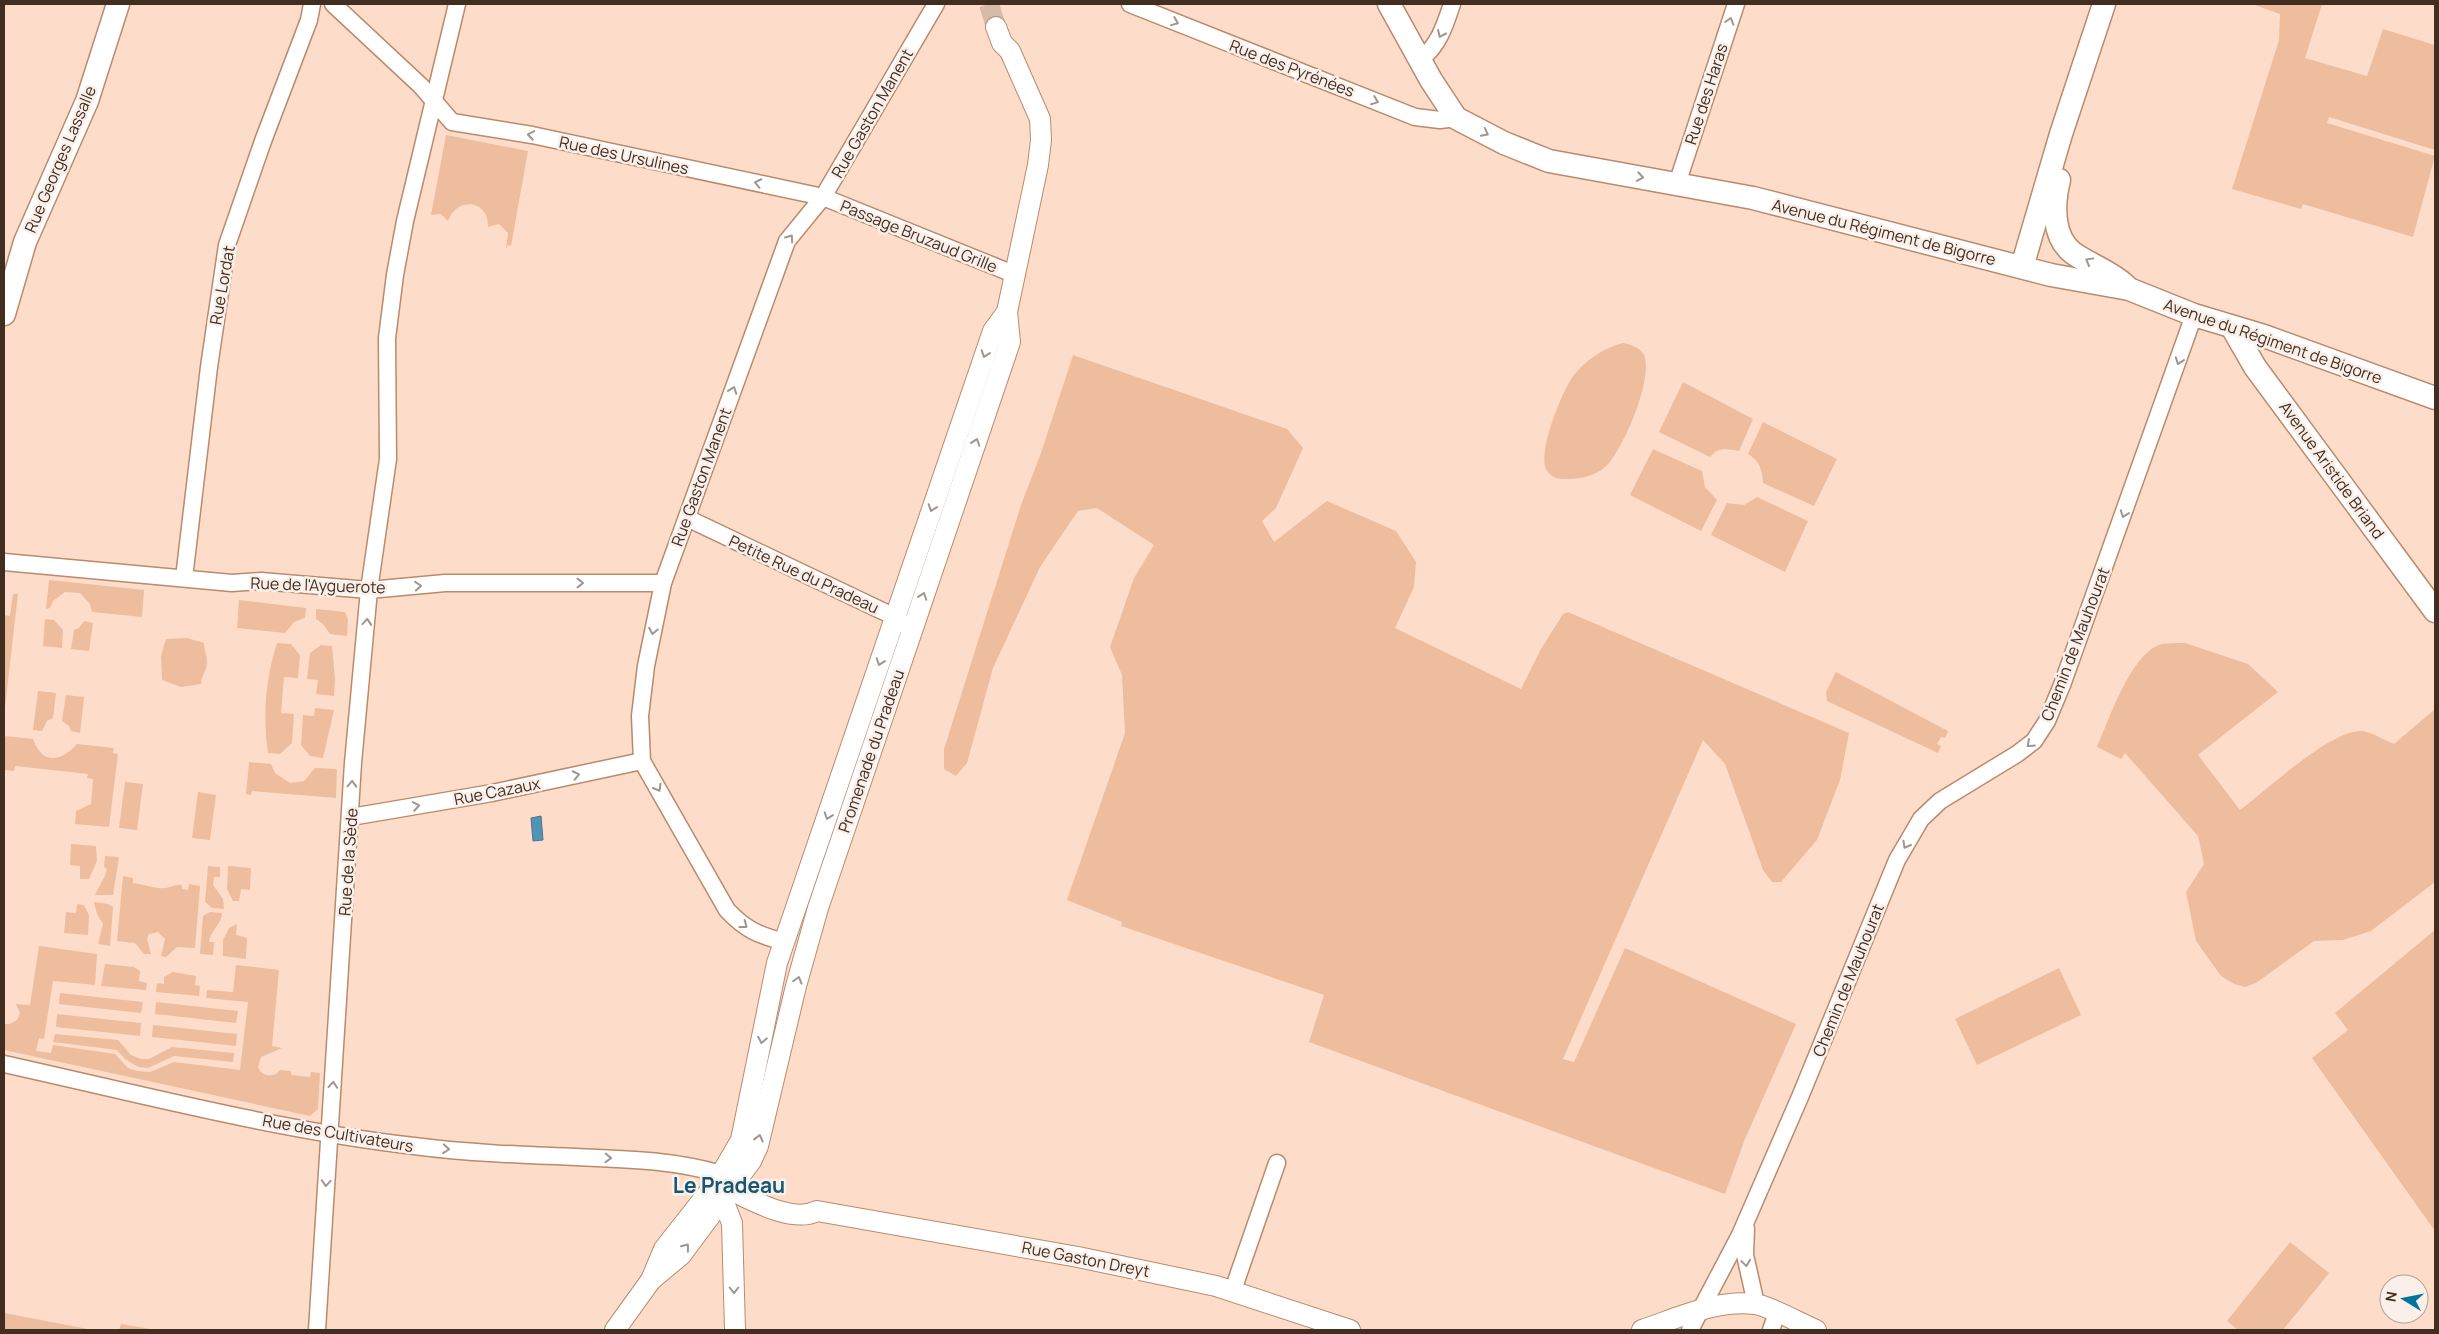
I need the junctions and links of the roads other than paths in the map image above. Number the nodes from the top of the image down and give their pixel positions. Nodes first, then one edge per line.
1 (118, 4) edge
2 (312, 4) edge
3 (333, 4) edge
4 (457, 4) edge
5 (936, 4) edge
6 (1130, 4) edge
7 (1389, 4) edge
8 (1452, 4) edge
9 (1736, 4) edge
10 (2104, 4) edge
11 (1002, 26) tunnel mouth
12 (1421, 59) junction
13 (433, 102) junction
14 (1456, 118) junction
15 (2061, 134) junction
16 (1677, 184) junction
17 (823, 197) junction
18 (2022, 267) junction
19 (1016, 275) junction
20 (2129, 289) junction
21 (1007, 312) junction
22 (4, 314) edge
23 (2194, 314) junction
24 (2232, 327) junction
25 (2279, 341) junction
26 (2264, 378) junction
27 (2435, 398) edge
28 (687, 518) junction
29 (4, 562) edge
30 (184, 578) junction
31 (663, 584) junction
32 (369, 590) junction
33 (2435, 611) edge
34 (895, 617) junction
35 (908, 642) junction
36 (642, 761) junction
37 (351, 817) junction
38 (785, 942) junction
39 (4, 1064) edge
40 (330, 1134) junction
41 (1277, 1163) dead end
42 (725, 1185) junction
43 (1746, 1220) junction
44 (1233, 1290) junction
45 (1756, 1304) junction
46 (1700, 1310) junction
47 (1774, 1322) edge
48 (316, 1330) edge
49 (615, 1330) edge
50 (735, 1330) edge
51 (1350, 1330) edge
52 (1642, 1330) edge
53 (1690, 1330) edge
54 (1816, 1330) edge

1 - 22 main road, Rue Georges Lassalle
2 - 30 street, Rue Lordat
3 - 13 street, Rue des Ursulines
4 - 13 street, Rue de la Sède
5 - 17 street, Rue Gaston Manent
6 -> 14 street, Rue des Pyrénées
7 - 12 main road, Avenue du Régiment de Bigorre
8 -> 12 street
16 -> 9 street, Rue des Haras
10 - 15 main road
11 - 19 street, Promenade du Pradeau
12 - 14 main road, Avenue du Régiment de Bigorre
17 -> 13 street, Rue des Ursulines
13 - 32 street, Rue de la Sède
14 -> 16 main road, Avenue du Régiment de Bigorre
15 - 18 main road
20 -> 15 main road
16 - 18 main road, Avenue du Régiment de Bigorre
17 - 19 street, Passage Bruzaud Grille
28 -> 17 street, Rue Gaston Manent
18 - 20 main road, Avenue du Régiment de Bigorre
19 - 21 street, Promenade du Pradeau
20 - 23 main road, Avenue du Régiment de Bigorre
21 -> 34 street, Promenade du Pradeau
35 -> 21 street, Promenade du Pradeau
23 - 24 main road, Avenue du Régiment de Bigorre
23 -> 43 street, Chemin de Mauhourat
24 - 25 main road, Avenue du Régiment de Bigorre
24 - 26 main road, Avenue Aristide Briand
25 - 26 main road
25 - 27 main road, Avenue du Régiment de Bigorre
26 - 33 main road, Avenue Aristide Briand
28 - 31 street, Rue Gaston Manent
28 - 34 street, Petite Rue du Pradeau
29 - 30 street, Rue de l'Ayguerote
30 - 32 street, Rue de l'Ayguerote
32 -> 31 street, Rue de l'Ayguerote
31 -> 36 street, Rue Gaston Manent
37 -> 32 street, Rue de la Sède
34 - 35 street, Petite Rue du Pradeau
34 -> 38 street, Promenade du Pradeau
42 -> 35 street, Promenade du Pradeau
37 -> 36 street, Rue Cazaux
36 -> 38 street, Rue Gaston Manent
40 -> 37 street, Rue de la Sède
38 -> 42 street, Promenade du Pradeau
39 - 40 street, Rue des Cultivateurs
40 -> 42 street, Rue des Cultivateurs
40 -> 48 street, Rue de la Sède
41 - 44 street
42 - 44 street, Rue Gaston Dreyt
42 - 49 street
42 -> 50 street
43 -> 45 street, Chemin de Mauhourat
43 - 46 street, Chemin de Mauhourat
44 - 51 street, Rue Gaston Dreyt
45 - 46 street
45 - 47 street
46 - 52 street
46 - 53 street, Chemin de Mauhourat
47 - 54 street

